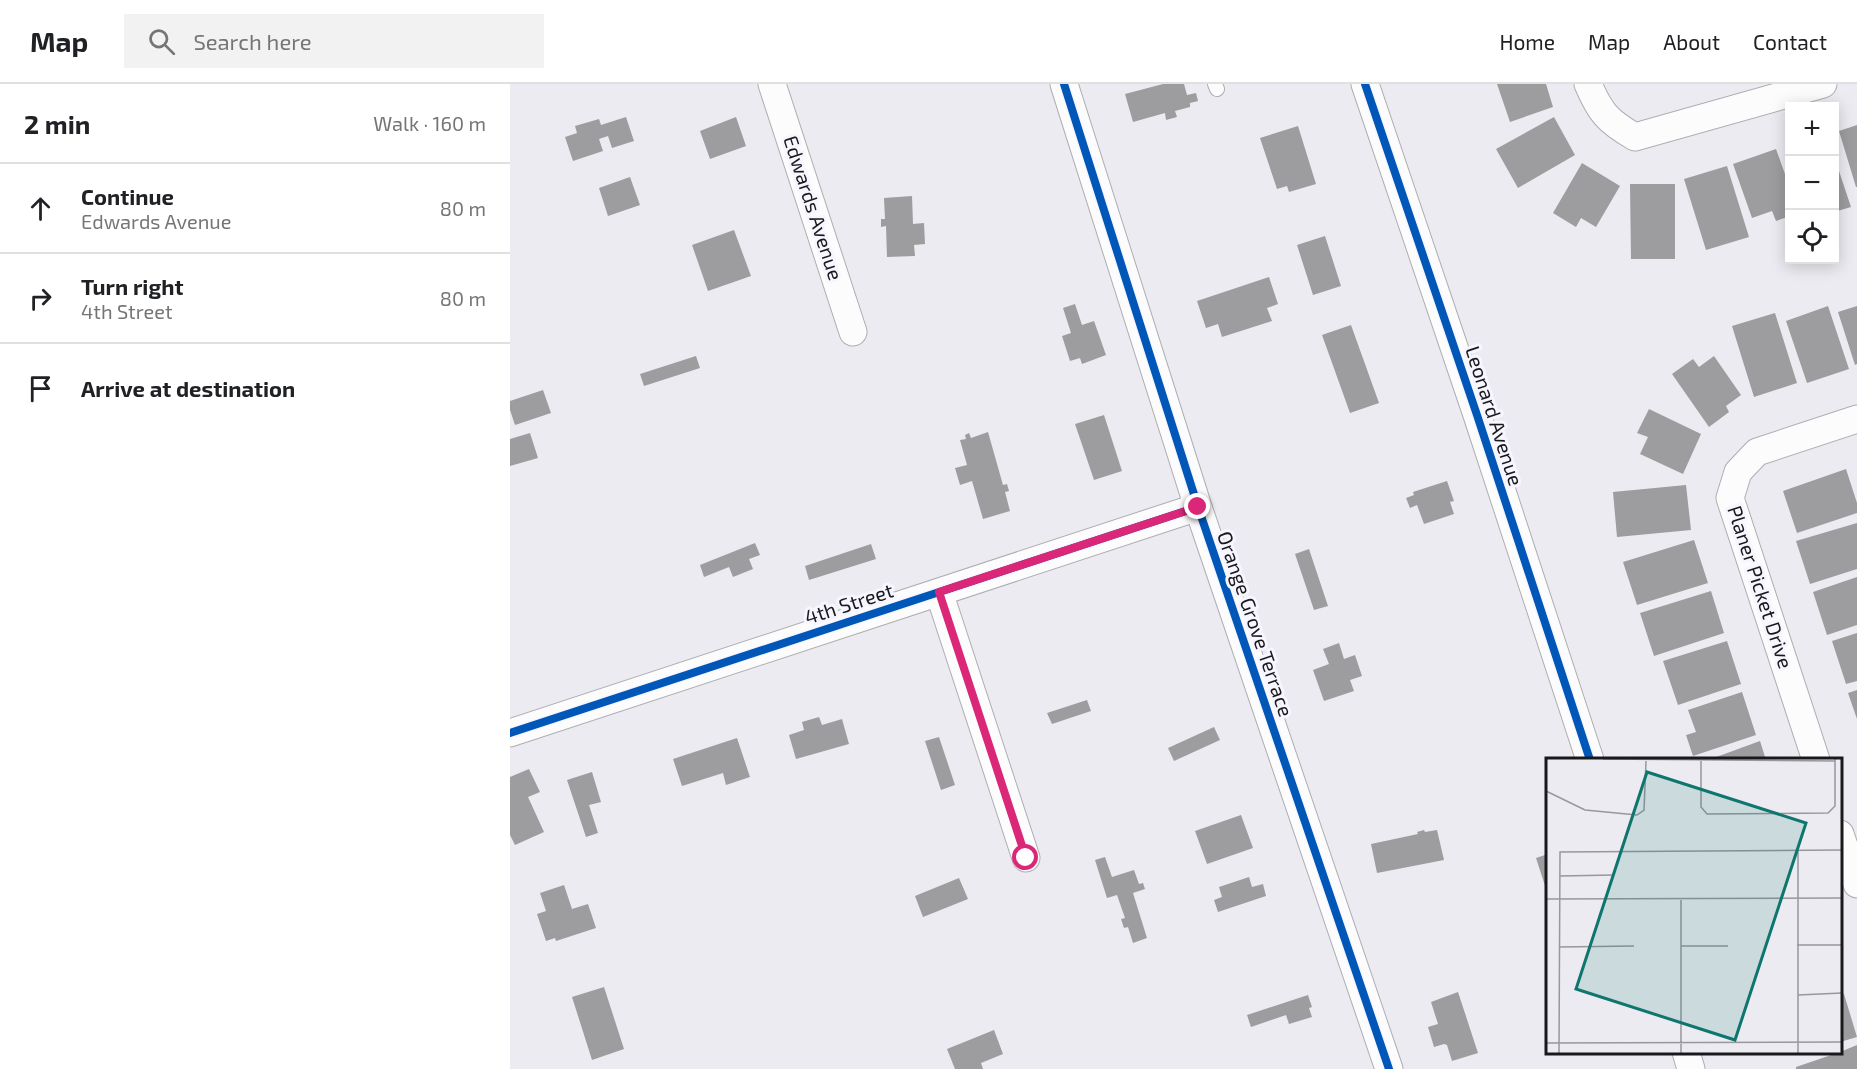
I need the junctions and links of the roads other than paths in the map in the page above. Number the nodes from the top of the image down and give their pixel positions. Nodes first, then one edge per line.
1 (772, 84) edge
2 (1064, 84) edge
3 (1365, 84) edge
4 (1588, 84) edge
5 (1823, 84) edge
6 (853, 332) dead end
7 (1857, 419) edge
8 (1198, 507) junction
9 (939, 592) junction
10 (510, 733) edge
11 (1589, 758) edge
12 (1815, 758) edge
13 (1842, 840) edge
14 (1026, 858) dead end
15 (1857, 884) edge
16 (1686, 1054) edge
17 (1389, 1069) edge
18 (1691, 1069) edge

1 - 6 street, Edwards Avenue
2 - 8 street, Orange Grove Terrace
3 - 11 street, Leonard Avenue
4 - 5 street
7 - 12 street, Planer Picket Drive
8 - 9 street, 4th Street
8 - 17 street, Orange Grove Terrace
9 - 10 street, 4th Street
9 - 14 street
13 - 15 street
16 - 18 street

